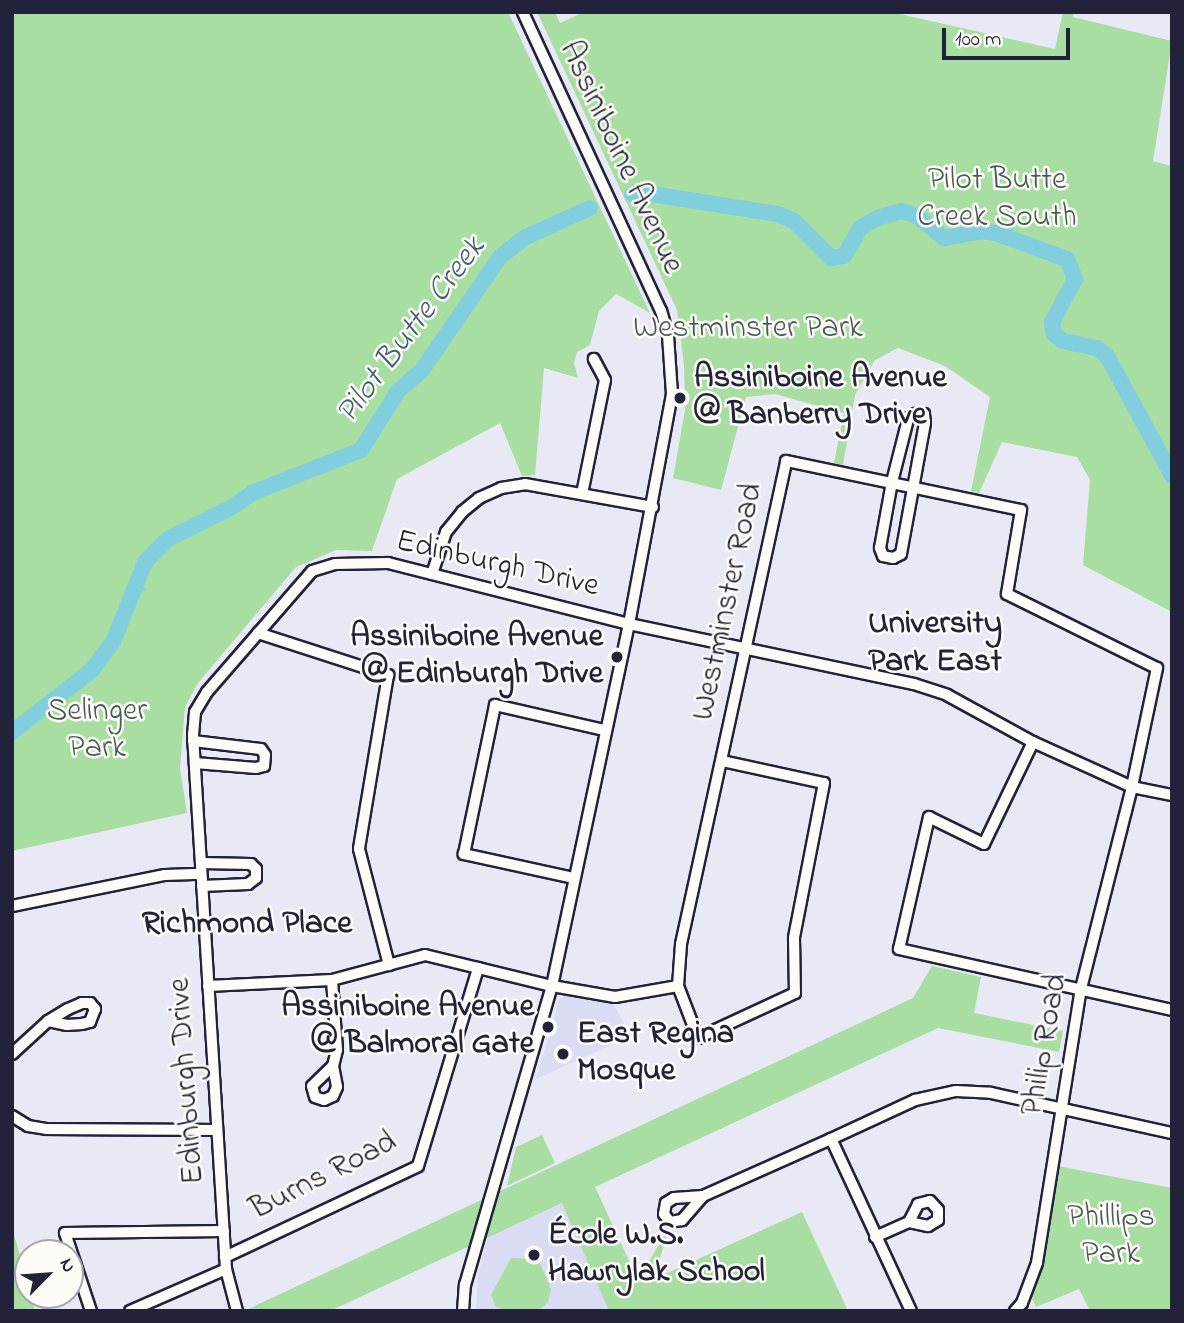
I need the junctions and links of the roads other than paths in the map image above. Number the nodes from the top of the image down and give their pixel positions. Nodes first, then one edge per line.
1 (523, 12) edge
2 (594, 359) dead end
3 (892, 482) junction
4 (913, 488) junction
5 (582, 494) junction
6 (653, 507) junction
7 (432, 574) junction
8 (629, 624) junction
9 (258, 633) junction
10 (745, 647) junction
11 (604, 730) junction
12 (193, 741) junction
13 (1033, 741) junction
14 (722, 761) junction
15 (195, 763) junction
16 (1132, 787) junction
17 (1172, 795) edge
18 (201, 874) junction
19 (574, 877) junction
20 (12, 906) edge
21 (389, 965) junction
22 (478, 968) junction
23 (332, 980) junction
24 (208, 986) junction
25 (552, 986) junction
26 (678, 986) junction
27 (1081, 988) junction
28 (1172, 1010) edge
29 (48, 1021) dead end
30 (12, 1054) edge
31 (333, 1066) dead end
32 (1060, 1108) junction
33 (12, 1116) edge
34 (217, 1130) junction
35 (1172, 1133) edge
36 (831, 1139) junction
37 (703, 1196) dead end
38 (909, 1222) dead end
39 (224, 1231) junction
40 (876, 1237) junction
41 (225, 1256) junction
42 (226, 1269) junction
43 (1021, 1308) edge
44 (91, 1311) edge
45 (130, 1311) edge
46 (237, 1311) edge
47 (463, 1311) edge
48 (911, 1311) edge

1 - 6 street, Assiniboine Avenue
2 - 5 street
3 - 4 street, Westminster Road
3 - 4 street
3 - 4 street
3 - 10 street, Westminster Road
4 - 16 street, Westminster Road
5 - 6 street
5 - 7 street
6 - 8 street, Assiniboine Avenue
7 - 8 street, Edinburgh Drive
7 - 9 street, Edinburgh Drive
8 - 10 street, Edinburgh Drive
8 - 11 street, Assiniboine Avenue
9 - 12 street, Edinburgh Drive
9 - 21 street
10 - 13 street, Edinburgh Drive
10 - 14 street, Westminster Road
11 - 19 street, Assiniboine Avenue
11 - 19 street
12 - 15 street, Edinburgh Drive
12 - 15 street
13 - 16 street, Edinburgh Drive
13 - 27 street
14 - 26 street, Westminster Road
14 - 26 street
15 - 18 street, Edinburgh Drive
16 - 17 street, Edinburgh Drive
16 - 27 street, Philip Road
18 - 20 street
18 - 24 street, Edinburgh Drive
19 - 25 street, Assiniboine Avenue
21 - 22 street
21 - 23 street
22 - 25 street
22 - 41 street, Burns Road
23 - 24 street
23 - 31 street
24 - 34 street, Edinburgh Drive
25 - 26 street
25 - 47 street, Assiniboine Avenue
27 - 28 street
27 - 32 street, Philip Road
29 - 30 street
32 - 35 street
32 - 36 street
32 - 43 street, Philip Road
33 - 34 street
34 - 39 street, Edinburgh Drive
36 - 37 street
36 - 40 street
38 - 40 street
39 - 41 street, Edinburgh Drive
39 - 44 street
40 - 48 street
41 - 42 street, Edinburgh Drive
42 - 45 street
42 - 46 street, Edinburgh Drive

